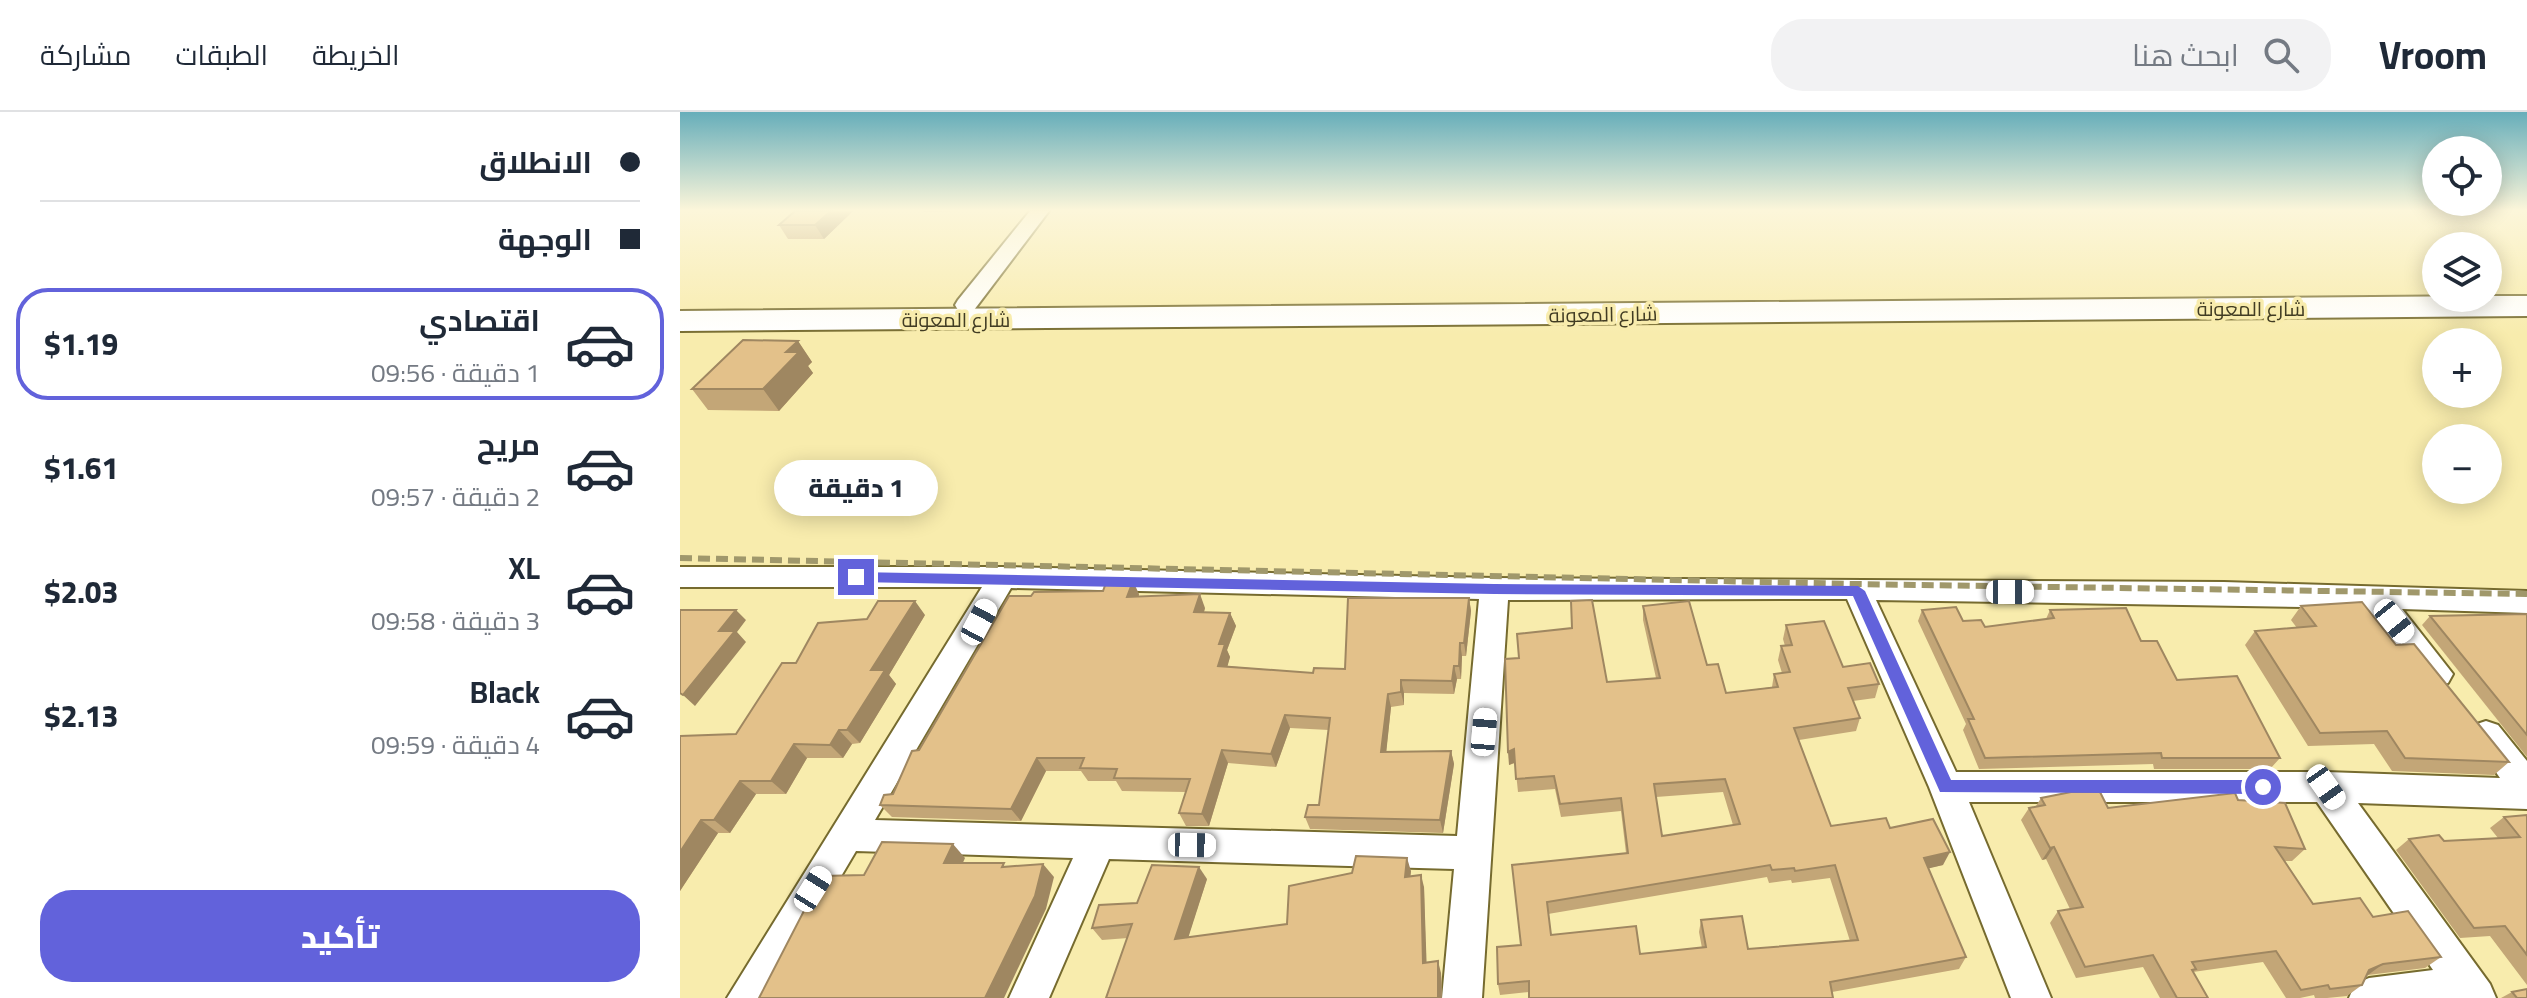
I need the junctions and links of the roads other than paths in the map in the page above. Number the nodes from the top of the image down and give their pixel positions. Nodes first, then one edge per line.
1 (1007, 252) edge
2 (2502, 289) edge
3 (2527, 289) edge
4 (2422, 290) edge
5 (966, 305) junction
6 (680, 306) edge
7 (2527, 306) edge
8 (680, 321) edge
9 (680, 577) edge
10 (1003, 577) junction
11 (1494, 589) junction
12 (1858, 591) junction
13 (2375, 597) junction
14 (2527, 602) edge
15 (1946, 787) junction
16 (2326, 787) junction
17 (2527, 787) edge
18 (2527, 794) edge
19 (847, 835) junction
20 (1098, 842) junction
21 (1473, 853) junction
22 (2471, 992) edge
23 (747, 998) edge
24 (1029, 998) edge
25 (1462, 998) edge
26 (2031, 998) edge
27 (2369, 998) edge

1 - 5 street
2 - 3 highway
4 - 5 highway, شارع المعونة
5 - 6 highway, شارع المعونة
7 - 8 highway, شارع المعونة
9 - 10 street
10 - 11 street
10 - 19 street
11 - 12 street
11 - 21 street
12 - 13 street
12 - 15 street
13 - 14 street
13 - 17 street
15 - 16 street
15 - 26 street
16 - 18 street
16 - 22 street
19 - 20 street
19 - 23 street
20 - 21 street
20 - 24 street
21 - 25 street
22 - 27 street

